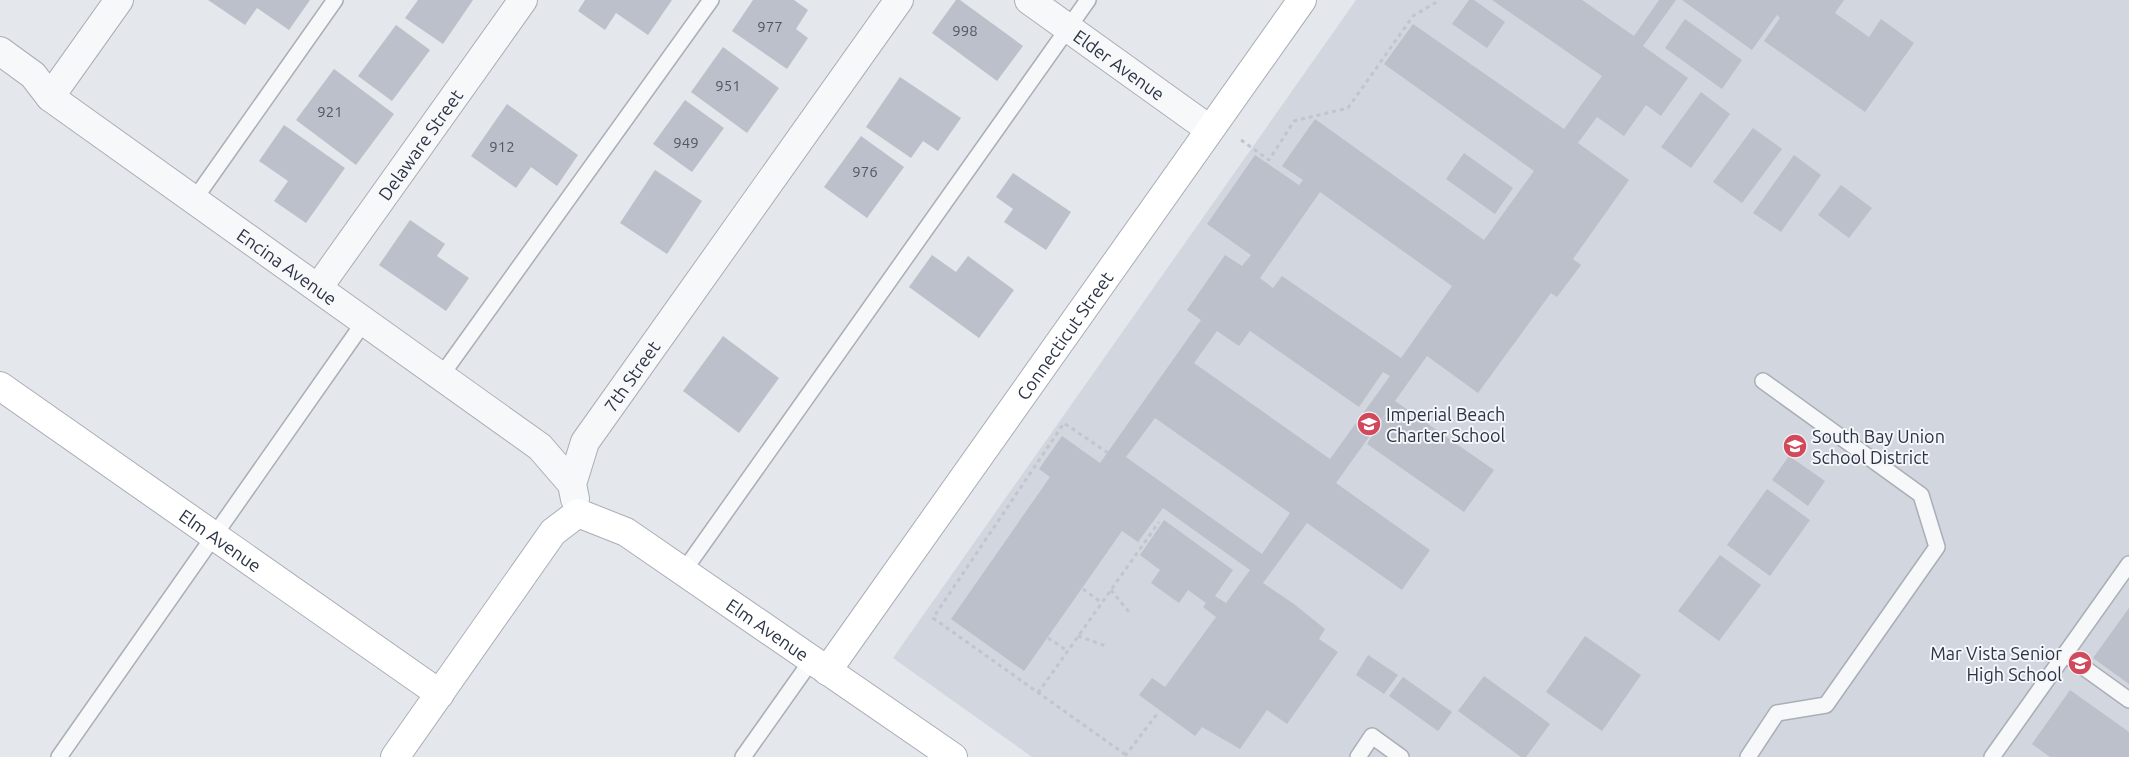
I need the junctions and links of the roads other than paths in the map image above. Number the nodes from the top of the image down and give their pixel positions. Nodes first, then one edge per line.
1 (119, 0) edge
2 (335, 0) edge
3 (523, 0) edge
4 (711, 0) edge
5 (899, 0) edge
6 (1029, 0) edge
7 (1088, 0) edge
8 (1302, 0) edge
9 (1068, 28) junction
10 (0, 51) edge
11 (50, 97) junction
12 (1209, 129) junction
13 (194, 200) junction
14 (318, 288) junction
15 (364, 322) junction
16 (441, 376) junction
17 (1764, 381) dead end
18 (0, 386) edge
19 (572, 484) junction
20 (578, 513) junction
21 (214, 536) junction
22 (2129, 564) edge
23 (683, 572) junction
24 (2065, 654) junction
25 (819, 666) junction
26 (440, 694) junction
27 (2129, 700) edge
28 (59, 757) edge
29 (396, 757) edge
30 (743, 757) edge
31 (953, 757) edge
32 (1358, 757) edge
33 (1401, 757) edge
34 (1748, 757) edge
35 (1992, 757) edge

1 - 11 street
2 - 13 lane
3 - 14 street, Delaware Street
4 - 16 lane
5 - 19 street, 7th Street
6 - 9 street, Elder Avenue
7 - 9 lane
8 - 12 street, Connecticut Street
9 - 12 street, Elder Avenue
9 - 23 lane
10 - 11 street, Encina Avenue
11 - 13 street, Encina Avenue
12 - 25 street, Connecticut Street
13 - 14 street, Encina Avenue
14 - 15 street, Encina Avenue
15 - 16 street, Encina Avenue
15 - 21 lane
16 - 19 street, Encina Avenue
17 - 34 lane
18 - 21 street, Elm Avenue
19 - 20 street, 7th Street
20 - 23 street, Elm Avenue
20 - 26 street
21 - 26 street, Elm Avenue
21 - 28 lane
22 - 24 lane
23 - 25 street, Elm Avenue
24 - 27 lane
24 - 35 lane
25 - 30 lane
25 - 31 street, Elm Avenue
26 - 29 street
32 - 33 lane

